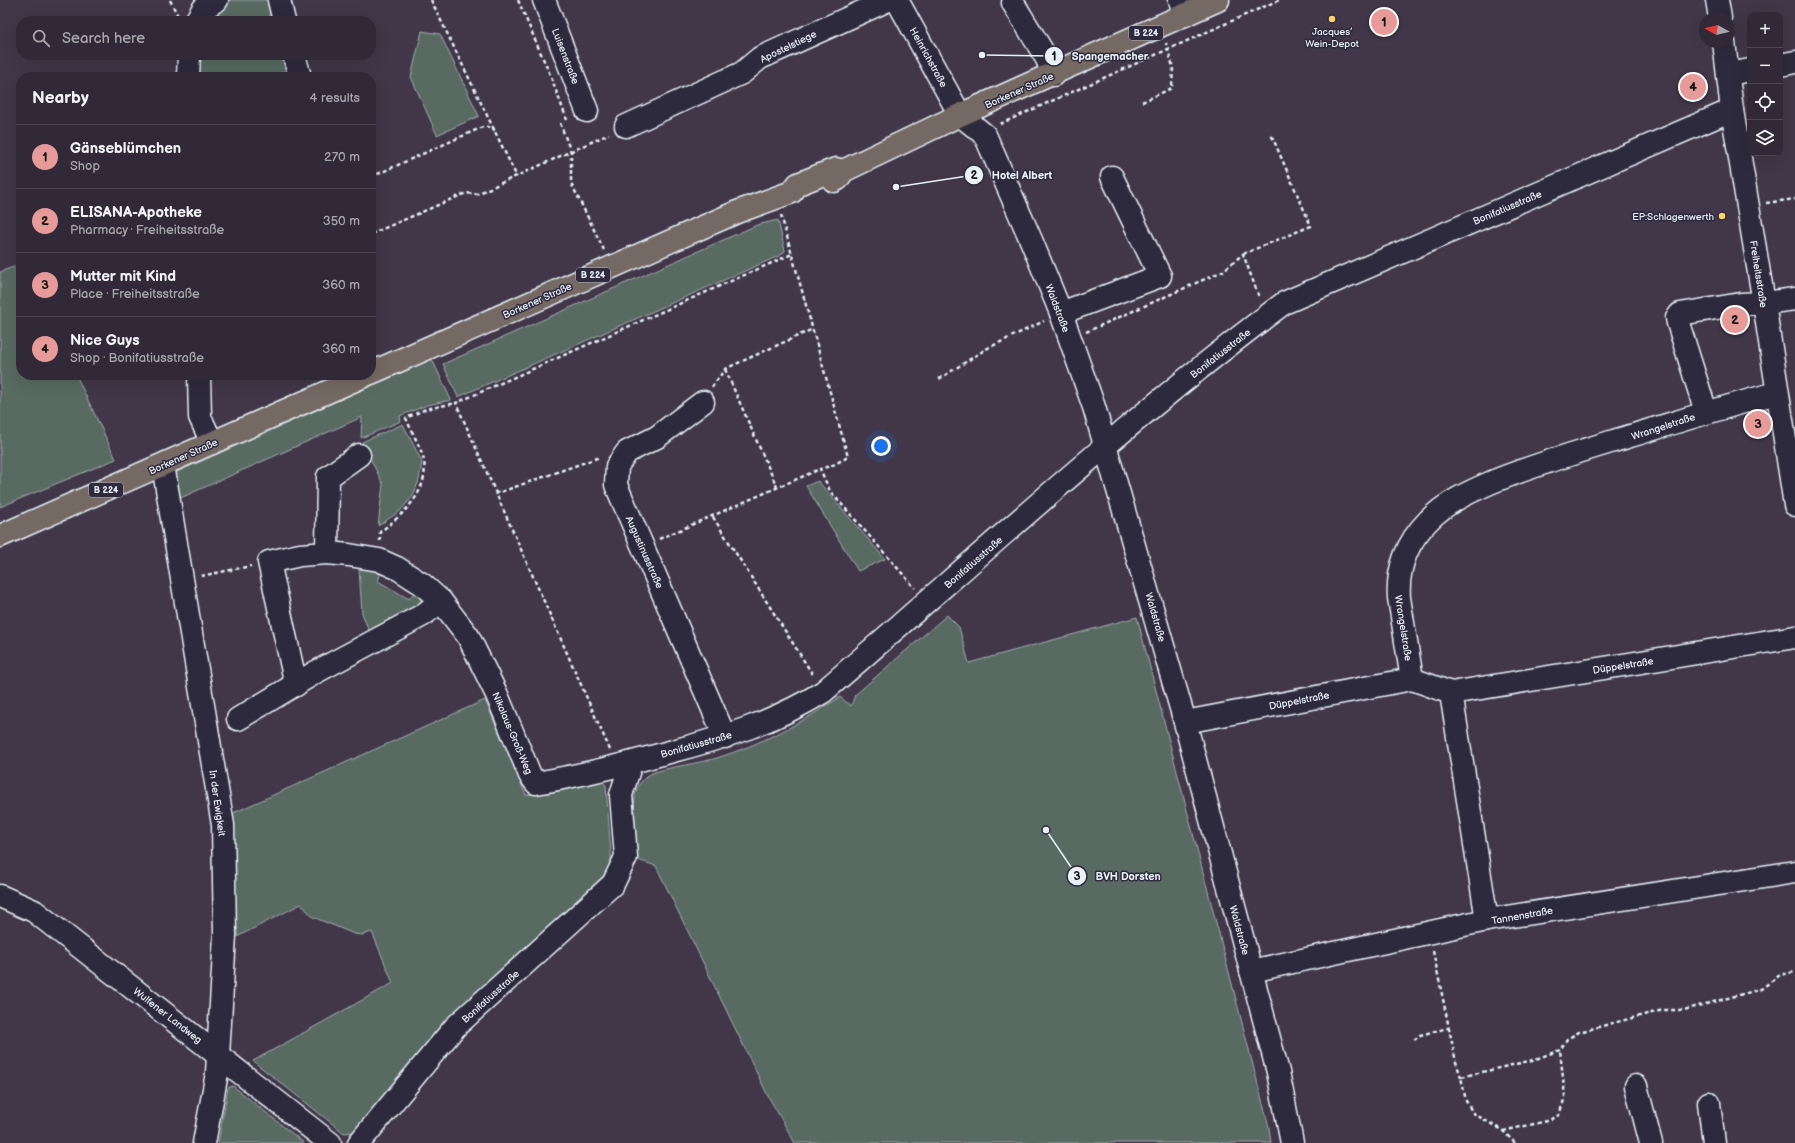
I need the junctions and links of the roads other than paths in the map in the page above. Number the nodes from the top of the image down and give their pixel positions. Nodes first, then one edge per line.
1 (217, 0) edge
2 (279, 0) edge
3 (544, 0) edge
4 (888, 0) edge
5 (897, 0) edge
6 (1218, 0) edge
7 (1717, 0) edge
8 (1013, 3) dead end
9 (1183, 8) edge
10 (1719, 12) edge
11 (199, 16) edge
12 (283, 16) edge
13 (1725, 48) edge
14 (189, 60) edge
15 (295, 60) edge
16 (1795, 62) edge
17 (1783, 64) edge
18 (1747, 71) edge
19 (188, 72) edge
20 (299, 72) edge
21 (1729, 74) junction
22 (1053, 75) junction
23 (1732, 110) junction
24 (587, 111) dead end
25 (960, 115) junction
26 (626, 126) road end
27 (1112, 177) dead end
28 (1795, 299) edge
29 (1764, 303) junction
30 (1060, 313) junction
31 (376, 371) edge
32 (199, 380) edge
33 (355, 380) edge
34 (1777, 392) junction
35 (703, 402) road end
36 (1706, 412) junction
37 (212, 443) junction
38 (1107, 445) junction
39 (359, 455) dead end
40 (163, 465) junction
41 (1795, 505) edge
42 (0, 536) edge
43 (327, 553) junction
44 (441, 601) junction
45 (1795, 637) edge
46 (1412, 679) junction
47 (296, 685) junction
48 (1451, 693) junction
49 (238, 719) dead end
50 (1185, 722) junction
51 (726, 737) junction
52 (624, 765) junction
53 (1795, 872) edge
54 (0, 896) edge
55 (1487, 920) junction
56 (1251, 971) junction
57 (217, 1054) junction
58 (1636, 1086) dead end
59 (1709, 1103) dead end
60 (204, 1143) edge
61 (330, 1143) edge
62 (360, 1143) edge
63 (1292, 1143) edge
64 (1651, 1143) edge
65 (1714, 1143) edge

1 - 11 street
2 - 12 street
3 - 24 street, Luisenstraße
4 - 26 street, Apostelstiege
5 - 25 street, Heinrichstraße
6 - 9 main road, Borkener Straße / B 224
7 - 10 street
8 - 22 street
9 - 22 main road, Borkener Straße / B 224
13 - 21 street, Freiheitsstraße
14 - 19 street
15 - 20 street
16 - 17 street
18 - 21 street
21 - 23 street, Freiheitsstraße
22 - 25 main road, Borkener Straße / B 224
23 - 29 street, Freiheitsstraße
23 - 38 street, Bonifatiusstraße
25 - 30 street, Waldstraße
25 - 31 main road, Borkener Straße / B 224
27 - 30 street
28 - 29 street
29 - 34 street, Freiheitsstraße
29 - 36 street
30 - 38 street, Waldstraße
32 - 37 street
33 - 37 main road, Borkener Straße / B 224
34 - 36 street, Wrangelstraße
34 - 41 street, Freiheitsstraße
35 - 51 street, Augustinusstraße
36 - 46 street, Wrangelstraße
37 - 40 main road, Borkener Straße / B 224
38 - 50 street, Waldstraße
38 - 51 street, Bonifatiusstraße
39 - 43 street
40 - 42 main road, Borkener Straße / B 224
40 - 57 street, In der Ewigkeit
43 - 44 street, Nikolaus-Groß-Weg
43 - 47 street, Nikolaus-Groß-Weg
44 - 47 street
44 - 52 street, Nikolaus-Groß-Weg
45 - 48 street, Düppelstraße
46 - 48 street
46 - 50 street, Düppelstraße
47 - 49 street
48 - 55 street
50 - 56 street, Waldstraße
51 - 52 street, Bonifatiusstraße
52 - 62 street, Bonifatiusstraße
53 - 55 street, Tannenstraße
54 - 57 street, Wulfener Landweg
55 - 56 street, Tannenstraße
56 - 63 street, Waldstraße
57 - 60 street, In der Ewigkeit
57 - 61 street, Wulfener Landweg
58 - 64 street
59 - 65 street

